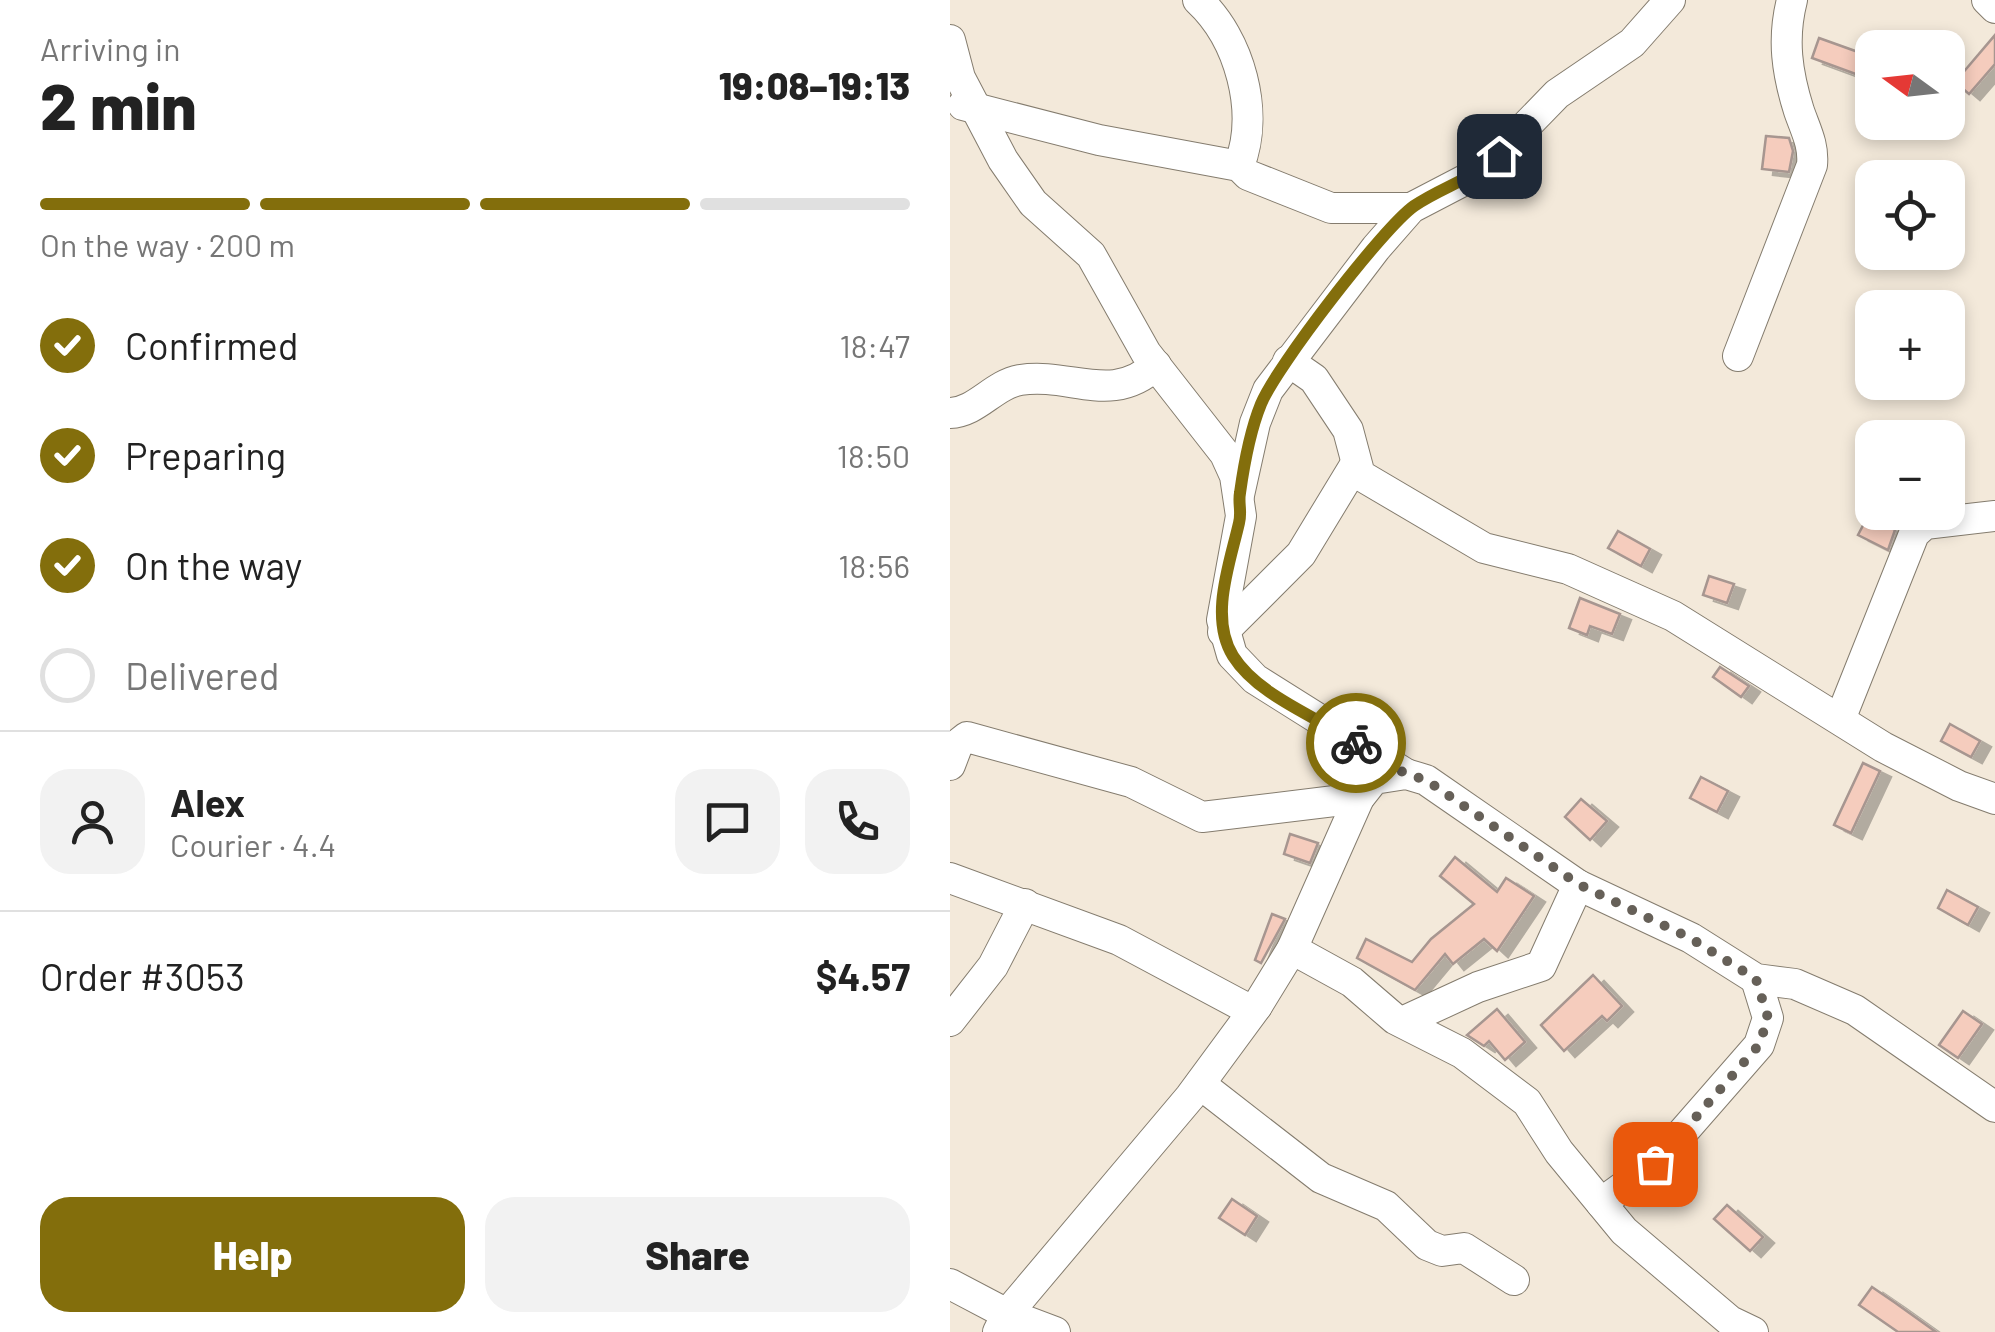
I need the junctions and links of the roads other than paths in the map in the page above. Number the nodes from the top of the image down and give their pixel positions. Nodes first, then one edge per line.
1 (1198, 0) edge
2 (1670, 0) edge
3 (1792, 0) edge
4 (1987, 0) edge
5 (1995, 8) edge
6 (950, 40) edge
7 (963, 105) edge
8 (1239, 166) junction
9 (1412, 208) junction
10 (1738, 356) dead end
11 (1288, 360) junction
12 (1156, 365) junction
13 (950, 413) edge
14 (1356, 465) junction
15 (1239, 496) junction
16 (1995, 516) edge
17 (1223, 632) junction
18 (1842, 718) junction
19 (950, 765) edge
20 (1406, 774) junction
21 (1359, 798) junction
22 (1995, 799) edge
23 (950, 878) edge
24 (1578, 884) junction
25 (1025, 904) junction
26 (1292, 948) junction
27 (1756, 979) junction
28 (1256, 1006) junction
29 (950, 1021) edge
30 (1402, 1022) junction
31 (1200, 1084) junction
32 (1995, 1107) edge
33 (1602, 1203) junction
34 (1514, 1280) dead end
35 (950, 1284) edge
36 (1002, 1323) edge
37 (1055, 1332) edge
38 (1753, 1332) edge

1 - 8 street
2 - 9 street
3 - 10 street
4 - 5 street
6 - 7 street
7 - 8 street
7 - 12 street
8 - 9 street
9 - 11 street
11 - 14 street
11 - 15 street
12 - 13 street
12 - 15 street
14 - 17 street
14 - 18 street
15 - 17 street
16 - 18 street
17 - 20 street
18 - 22 street
19 - 21 street
20 - 21 street
20 - 24 street
21 - 26 street
23 - 25 street
24 - 27 street
24 - 30 street
25 - 28 street
25 - 29 street
26 - 28 street
26 - 30 street
27 - 32 street
27 - 33 street
28 - 31 street
30 - 33 street
31 - 34 street
31 - 36 street
33 - 38 street
35 - 36 street
36 - 37 street

